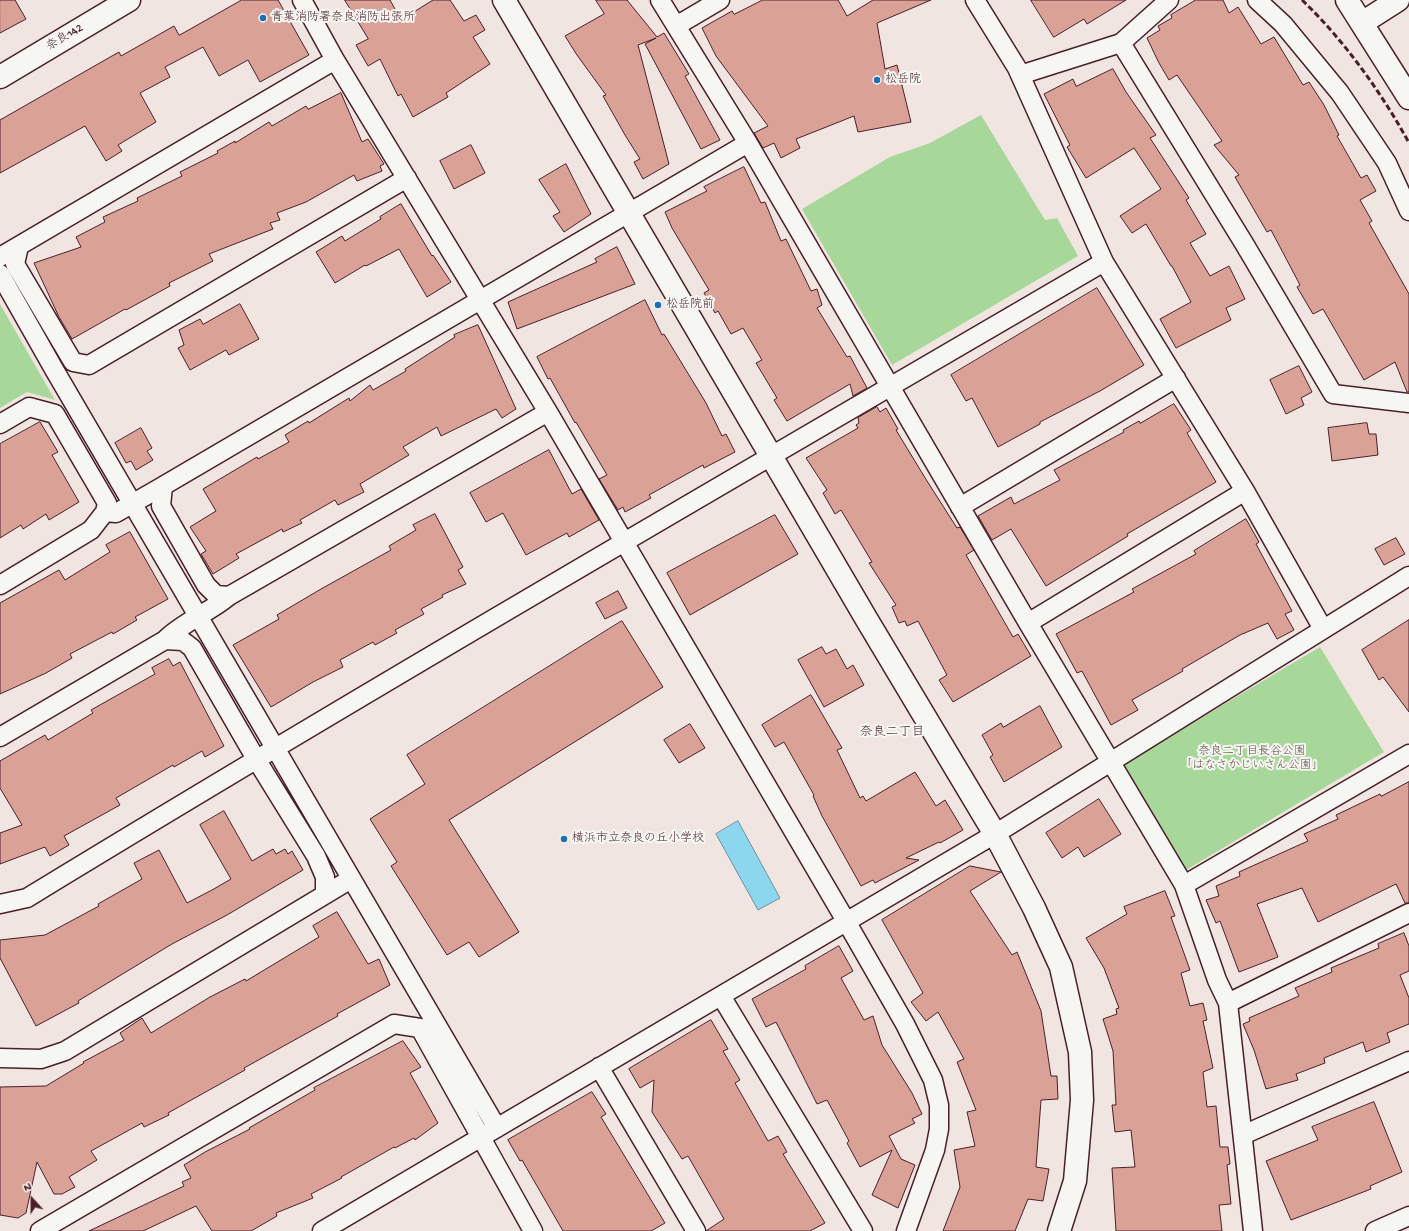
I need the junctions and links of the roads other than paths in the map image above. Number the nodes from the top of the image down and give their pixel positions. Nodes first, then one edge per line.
1 (129, 0) edge
2 (302, 0) edge
3 (504, 0) edge
4 (660, 0) edge
5 (720, 0) edge
6 (975, 0) edge
7 (1169, 0) edge
8 (1257, 0) edge
9 (1347, 0) edge
10 (1398, 0) edge
11 (1362, 23) junction
12 (676, 26) junction
13 (1121, 43) junction
14 (335, 60) junction
15 (1020, 75) junction
16 (0, 77) edge
17 (1409, 98) edge
18 (748, 143) junction
19 (407, 178) junction
20 (1409, 211) edge
21 (630, 213) junction
22 (19, 246) junction
23 (0, 257) edge
24 (1104, 262) junction
25 (0, 274) edge
26 (480, 298) junction
27 (89, 365) junction
28 (1176, 378) junction
29 (61, 382) junction
30 (890, 387) junction
31 (1409, 403) edge
32 (548, 412) junction
33 (0, 424) edge
34 (772, 457) junction
35 (163, 486) junction
36 (1245, 491) junction
37 (132, 503) junction
38 (960, 507) junction
39 (105, 512) junction
40 (623, 542) junction
41 (1409, 576) edge
42 (0, 585) edge
43 (229, 596) junction
44 (198, 616) junction
45 (1028, 623) junction
46 (1323, 628) junction
47 (165, 640) junction
48 (0, 736) edge
49 (275, 748) junction
50 (1409, 754) edge
51 (256, 759) junction
52 (1109, 762) junction
53 (995, 834) junction
54 (351, 879) junction
55 (1184, 885) junction
56 (325, 894) junction
57 (0, 904) edge
58 (1409, 913) edge
59 (846, 922) junction
60 (721, 996) junction
61 (421, 998) junction
62 (1228, 1003) junction
63 (403, 1025) junction
64 (0, 1058) edge
65 (1409, 1061) edge
66 (599, 1067) junction
67 (497, 1128) junction
68 (1243, 1136) junction
69 (481, 1138) junction
70 (1409, 1216) edge
71 (1381, 1230) edge
72 (40, 1231) edge
73 (322, 1231) edge
74 (533, 1231) edge
75 (696, 1231) edge
76 (863, 1231) edge
77 (906, 1231) edge
78 (1059, 1231) edge
79 (1253, 1231) edge

1 - 16 street, 奈良142
2 - 14 street
3 - 21 street
4 - 12 street
5 - 12 street
6 - 15 street
7 - 13 street
8 - 20 street
9 - 11 street
10 - 11 street
11 - 17 street
12 - 18 street
13 - 15 street
13 - 31 street
14 - 19 street
14 - 22 street
15 - 24 street
18 - 21 street
18 - 30 street
19 - 26 street
19 - 27 street
21 - 26 street
21 - 34 street
22 - 23 street
22 - 27 street
24 - 28 street
24 - 30 street
25 - 29 street
26 - 32 street
26 - 35 street
27 - 29 street
28 - 36 street
28 - 38 street
29 - 37 street
30 - 34 street
30 - 38 street
32 - 40 street
32 - 43 street
33 - 39 street
34 - 40 street
34 - 53 street
35 - 37 street
35 - 43 street
36 - 45 street
36 - 46 street
37 - 39 street
37 - 44 street
38 - 45 street
39 - 42 street
40 - 49 street
40 - 59 street
41 - 46 street
43 - 44 street
44 - 47 street
44 - 49 street
45 - 52 street
46 - 52 street
47 - 48 street
47 - 51 street
49 - 51 street
49 - 54 street
50 - 55 street
51 - 56 street
51 - 57 street
52 - 53 street
52 - 55 street
53 - 59 street
53 - 78 street
54 - 56 street
54 - 61 street
55 - 62 street
56 - 64 street
58 - 62 street
59 - 60 street
59 - 77 street
60 - 66 street
60 - 76 street
61 - 63 street
61 - 67 street
62 - 68 street
63 - 69 street
63 - 72 street
65 - 68 street
66 - 67 street
66 - 75 street
67 - 69 street
68 - 79 street
69 - 73 street
69 - 74 street
70 - 71 street

